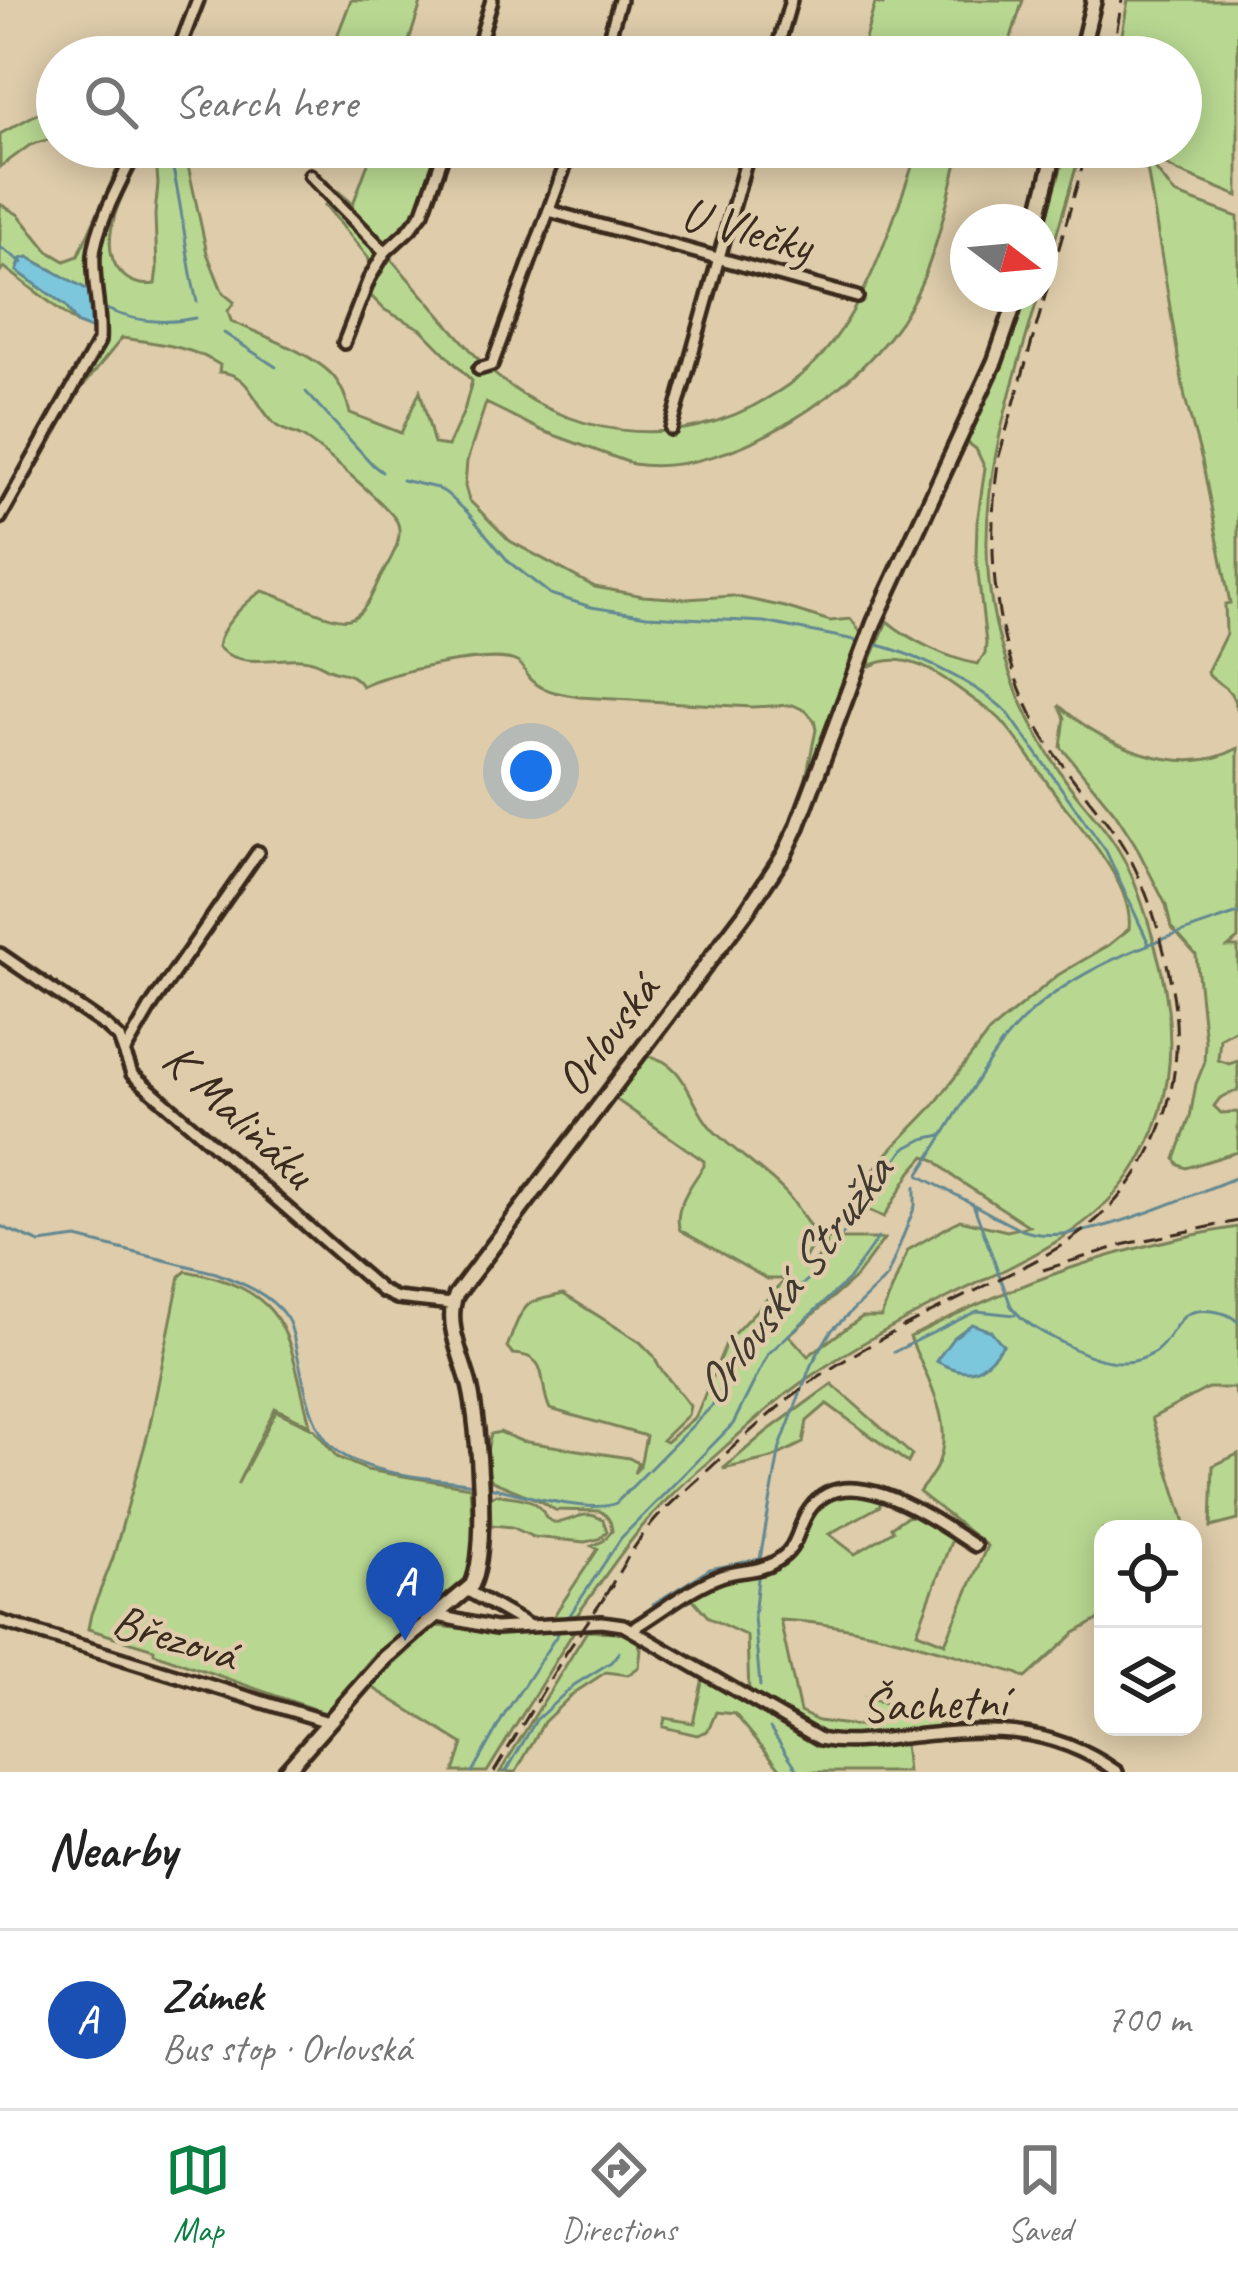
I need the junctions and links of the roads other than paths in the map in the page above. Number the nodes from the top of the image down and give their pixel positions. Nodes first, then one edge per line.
1 (198, 0) edge
2 (492, 0) edge
3 (620, 0) edge
4 (790, 0) edge
5 (1094, 0) edge
6 (184, 36) edge
7 (481, 36) edge
8 (609, 36) edge
9 (781, 36) edge
10 (1085, 36) edge
11 (128, 168) edge
12 (439, 168) edge
13 (565, 168) edge
14 (743, 168) edge
15 (1051, 168) edge
16 (310, 176) dead end
17 (1042, 204) edge
18 (550, 211) junction
19 (385, 252) junction
20 (718, 259) junction
21 (857, 297) dead end
22 (1012, 312) edge
23 (344, 344) dead end
24 (479, 369) dead end
25 (671, 429) dead end
26 (0, 518) edge
27 (258, 852) dead end
28 (0, 954) edge
29 (125, 1051) junction
30 (452, 1304) junction
31 (975, 1546) dead end
32 (468, 1592) junction
33 (438, 1616) junction
34 (0, 1621) edge
35 (528, 1625) junction
36 (632, 1629) junction
37 (328, 1722) junction
38 (285, 1772) edge
39 (1117, 1772) edge

1 - 6 street
2 - 7 street
3 - 8 street
4 - 9 street
5 - 10 main road
11 - 26 street
12 - 19 street
13 - 18 street
14 - 20 street
15 - 17 main road
16 - 19 street
18 - 20 street, U Vlečky
18 - 24 street
19 - 23 street
20 - 21 street, U Vlečky
20 - 25 street
22 - 30 main road, Orlovská
27 - 29 street, K Maliňáku
28 - 29 street
29 - 30 street, K Maliňáku
30 - 32 main road
31 - 36 street
32 - 33 main road
32 - 35 street
33 - 35 street, Šachetní
33 - 37 main road
34 - 37 street, Březová
35 - 36 street, Šachetní
36 - 39 street, Šachetní
37 - 38 main road

